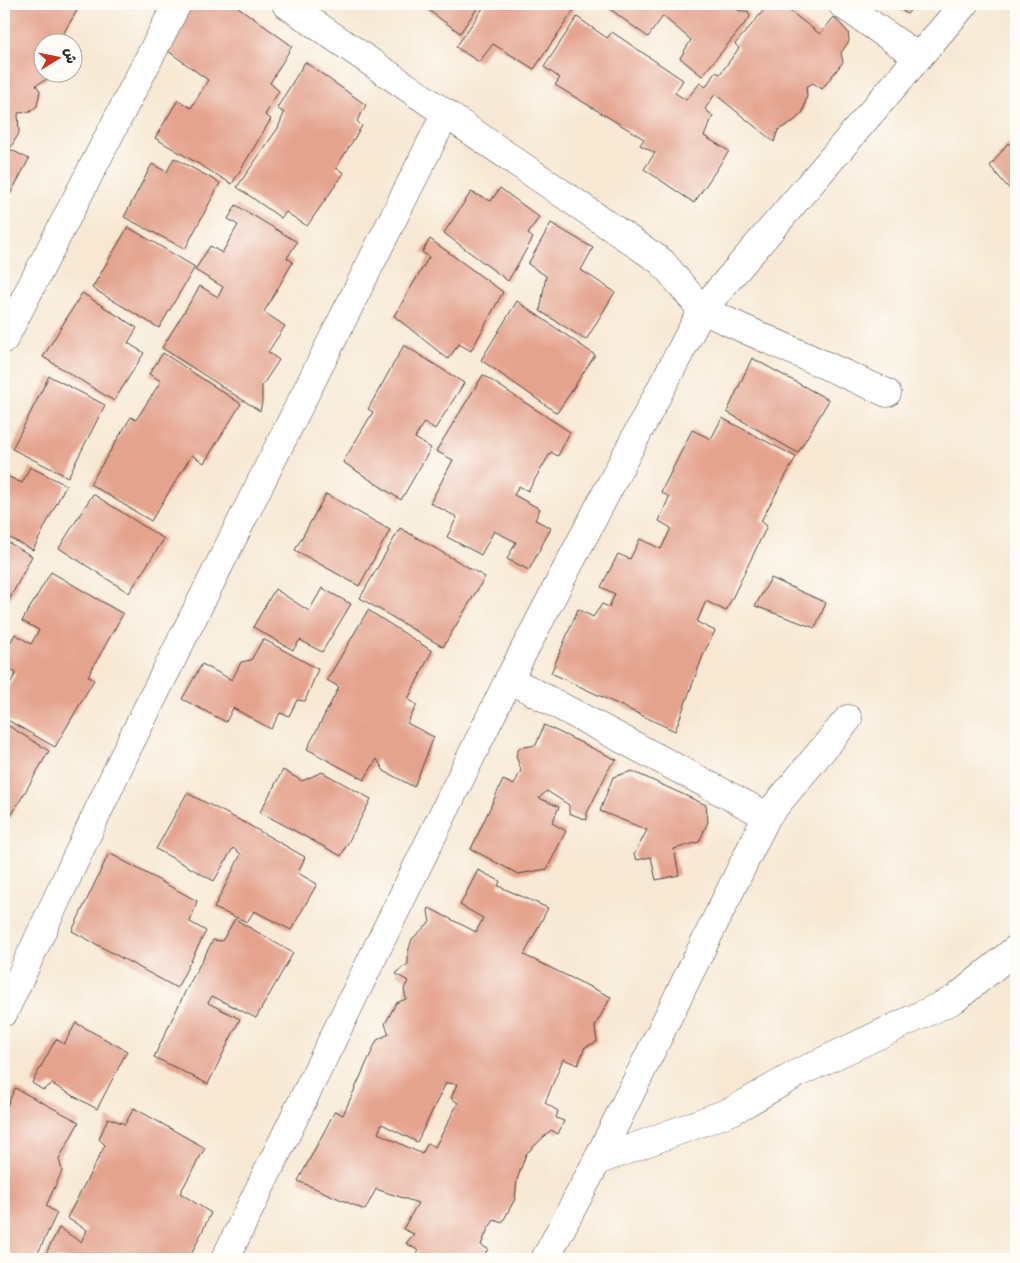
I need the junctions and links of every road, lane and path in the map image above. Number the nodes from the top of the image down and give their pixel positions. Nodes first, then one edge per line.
1 (177, 4) edge
2 (286, 4) edge
3 (842, 4) edge
4 (964, 4) edge
5 (917, 56) junction
6 (446, 113) junction
7 (702, 310) junction
8 (4, 339) edge
9 (887, 393) dead end
10 (509, 679) junction
11 (848, 719) dead end
12 (767, 816) junction
13 (1016, 949) edge
14 (4, 1012) edge
15 (597, 1161) junction
16 (224, 1259) edge
17 (545, 1259) edge

1 - 8 street
2 - 6 street
3 - 5 street
4 - 5 street
5 - 7 street
6 - 7 street
6 - 14 street
7 - 9 street
7 - 10 street
10 - 12 street
10 - 16 street
11 - 12 street
12 - 15 street
13 - 15 street
15 - 17 street

